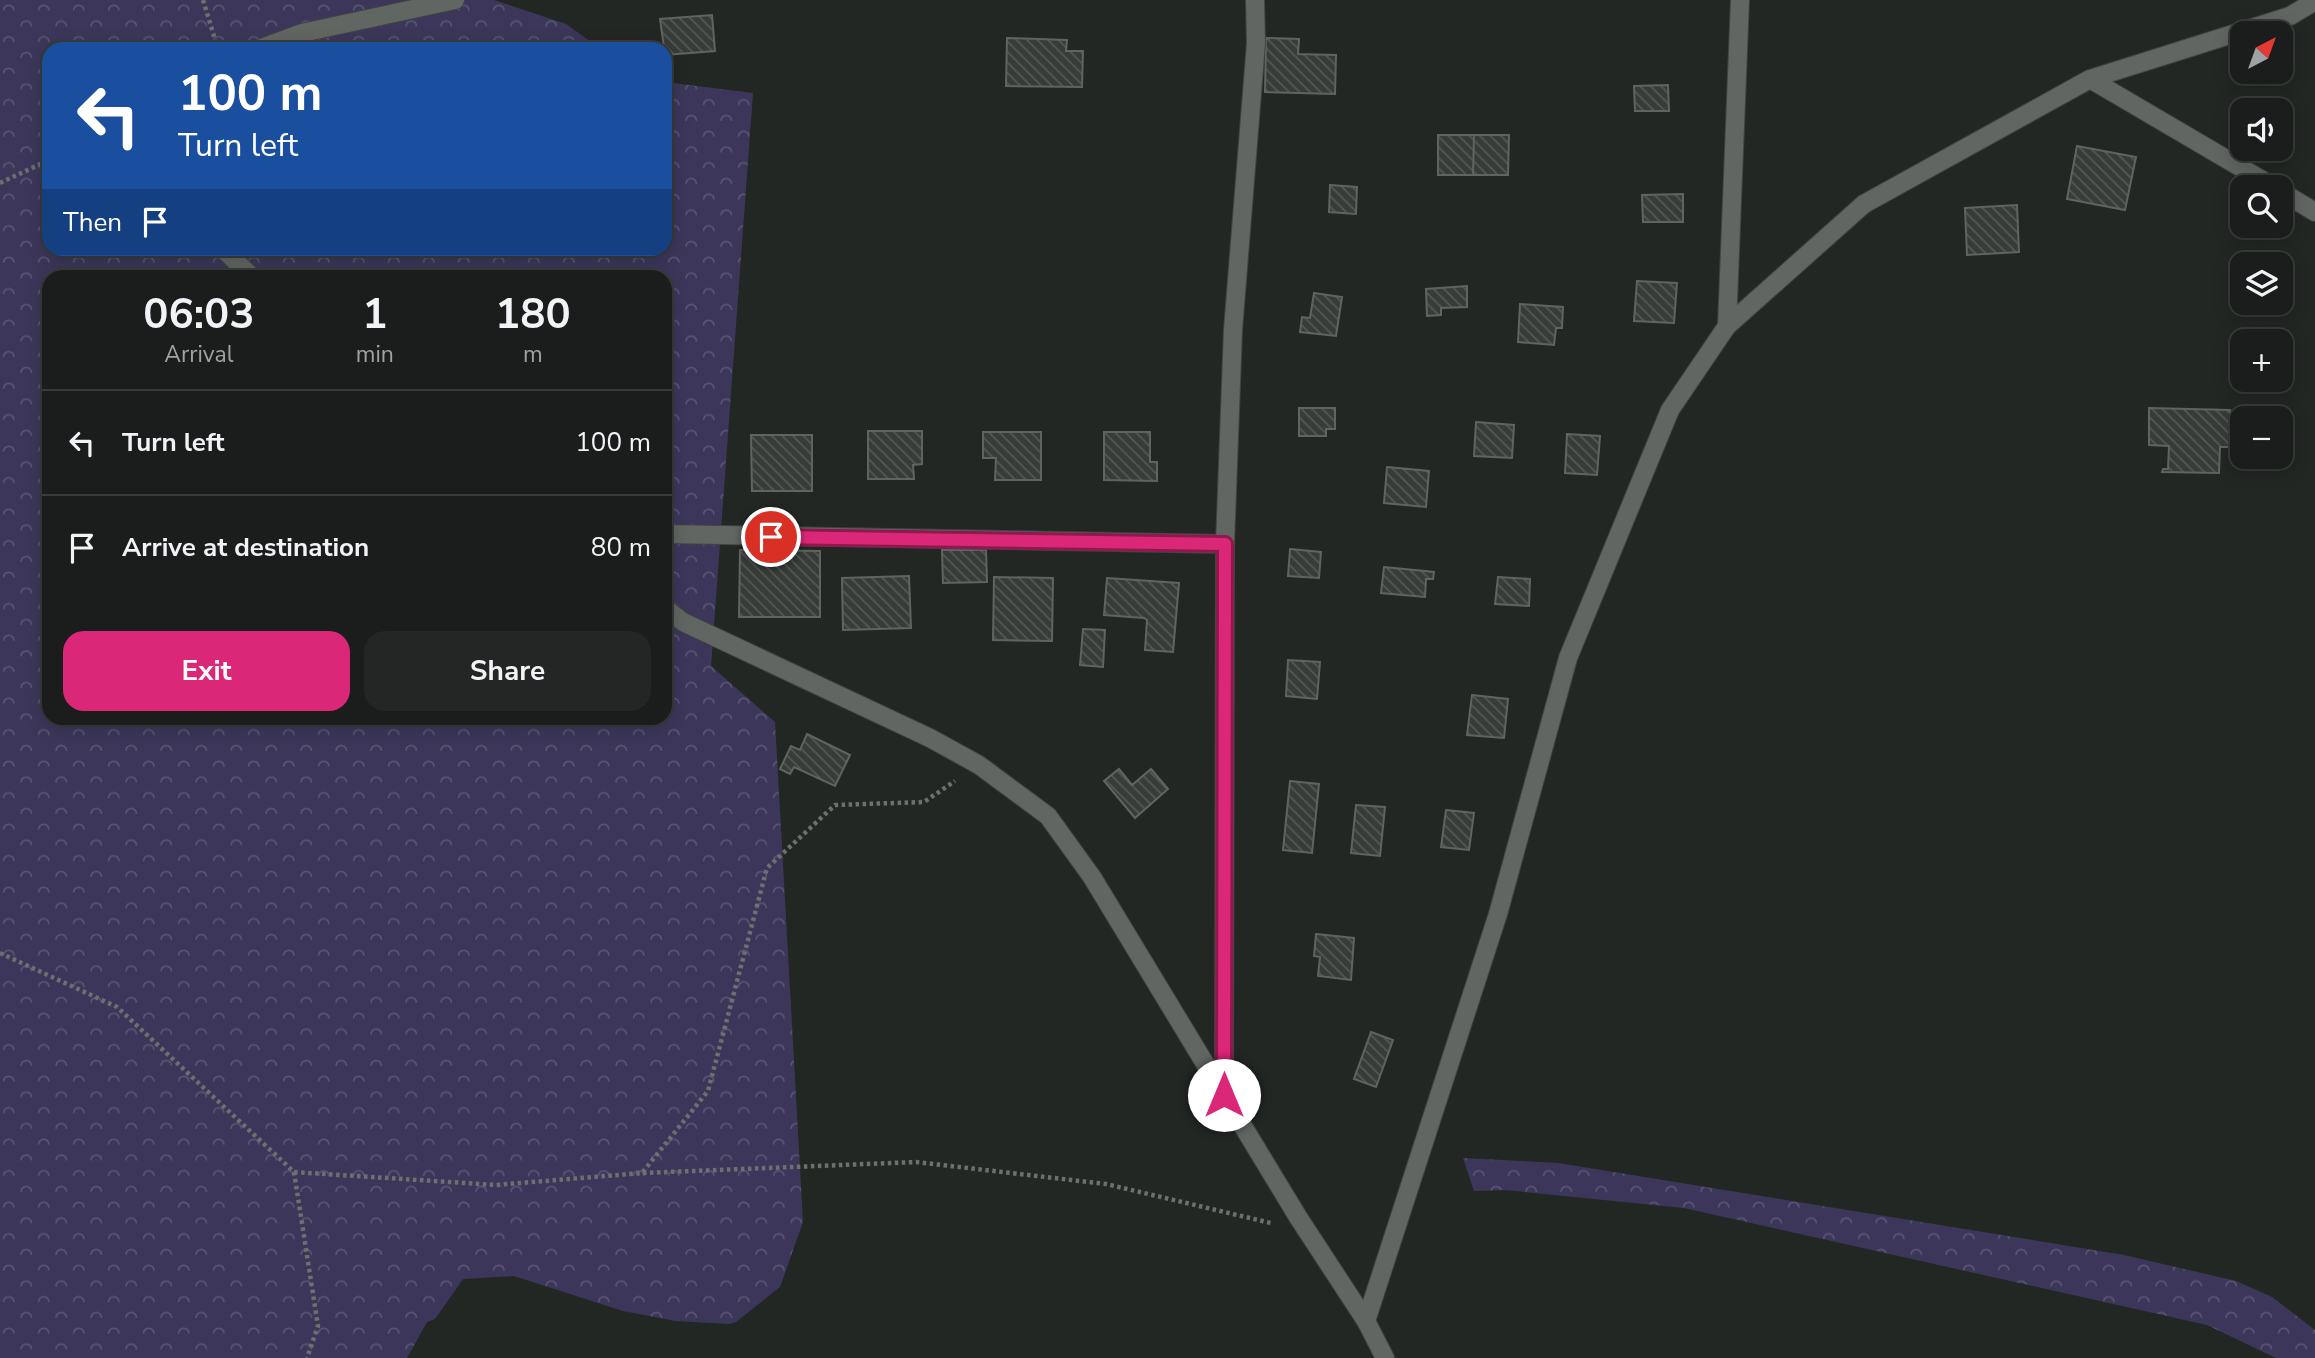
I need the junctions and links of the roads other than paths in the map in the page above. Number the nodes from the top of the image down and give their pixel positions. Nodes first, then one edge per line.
1 (455, 0) edge
2 (1255, 0) edge
3 (1740, 0) edge
4 (2315, 1) edge
5 (278, 42) edge
6 (2090, 79) junction
7 (2253, 175) edge
8 (2293, 199) edge
9 (2315, 212) edge
10 (230, 256) edge
11 (245, 270) edge
12 (1727, 326) junction
13 (672, 534) edge
14 (1225, 544) junction
15 (672, 613) edge
16 (1224, 1095) junction
17 (1366, 1321) junction
18 (1385, 1358) edge

1 - 5 street
2 - 14 street
3 - 12 street
4 - 6 street
6 - 7 street
6 - 12 street
8 - 9 street
10 - 11 street
12 - 17 street
13 - 14 street
14 - 16 street
15 - 16 street
16 - 17 street
17 - 18 street

